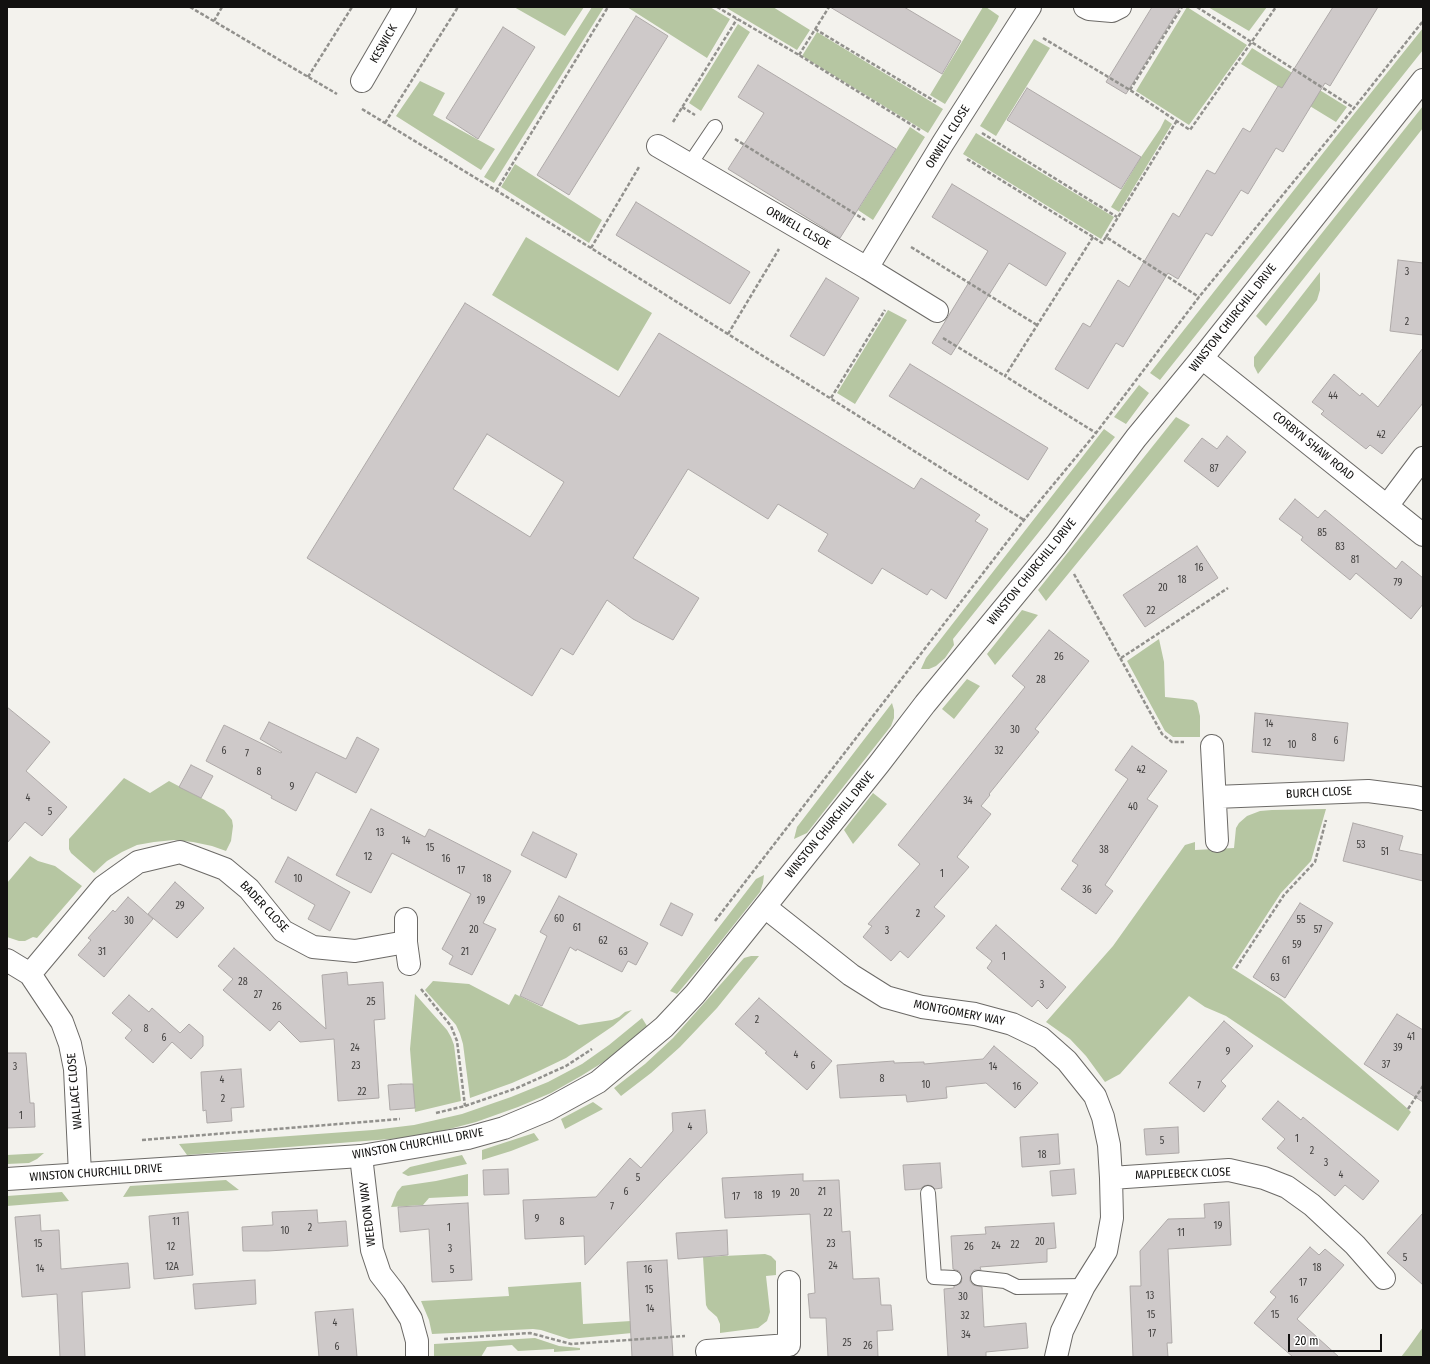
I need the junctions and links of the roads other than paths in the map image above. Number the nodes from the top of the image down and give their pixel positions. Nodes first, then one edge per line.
1 (405, 7) edge
2 (1085, 7) edge
3 (1120, 7) edge
4 (1025, 15) edge
5 (1423, 80) edge
6 (362, 81) dead end
7 (715, 127) road end
8 (658, 146) road end
9 (690, 164) junction
10 (867, 268) junction
11 (937, 311) road end
12 (1202, 358) junction
13 (1423, 458) edge
14 (1387, 506) junction
15 (1423, 535) edge
16 (1212, 746) road end
17 (1215, 797) junction
18 (1423, 800) edge
19 (1217, 841) dead end
20 (765, 907) junction
21 (406, 919) dead end
22 (406, 942) junction
23 (7, 960) edge
24 (410, 964) road end
25 (30, 974) junction
26 (361, 1156) junction
27 (80, 1174) junction
28 (1111, 1178) junction
29 (7, 1179) edge
30 (928, 1193) dead end
31 (954, 1278) dead end
32 (978, 1278) dead end
33 (1384, 1278) dead end
34 (789, 1282) dead end
35 (1084, 1286) junction
36 (417, 1349) edge
37 (707, 1351) road end
38 (790, 1351) edge
39 (1056, 1357) edge

1 - 6 street, KESWICK
2 - 3 street
4 - 10 street, ORWELL CLOSE
5 - 12 street, WINSTON CHURCHILL DRIVE
7 - 9 lane
8 - 9 street, ORWELL CLSOE
9 - 10 street, ORWELL CLSOE
10 - 11 street, ORWELL CLSOE
12 - 14 street, CORBYN SHAW ROAD
12 - 20 street, WINSTON CHURCHILL DRIVE
13 - 14 street
14 - 15 street, CORBYN SHAW ROAD
16 - 17 street
17 - 18 street, BURCH CLOSE
17 - 19 street
20 - 26 street, WINSTON CHURCHILL DRIVE
20 - 28 street, MONTGOMERY WAY
21 - 22 street
22 - 24 street
22 - 25 street, BADER CLOSE
23 - 25 street, WALLACE CLOSE
25 - 27 street, WALLACE CLOSE
26 - 27 street, WINSTON CHURCHILL DRIVE
26 - 36 street, WEEDON WAY
27 - 29 street, WINSTON CHURCHILL DRIVE
28 - 33 street, MAPPLEBECK CLOSE
28 - 35 street, MONTGOMERY WAY
30 - 31 lane
32 - 35 lane
34 - 38 street
35 - 39 street, MONTGOMERY WAY
37 - 38 street

